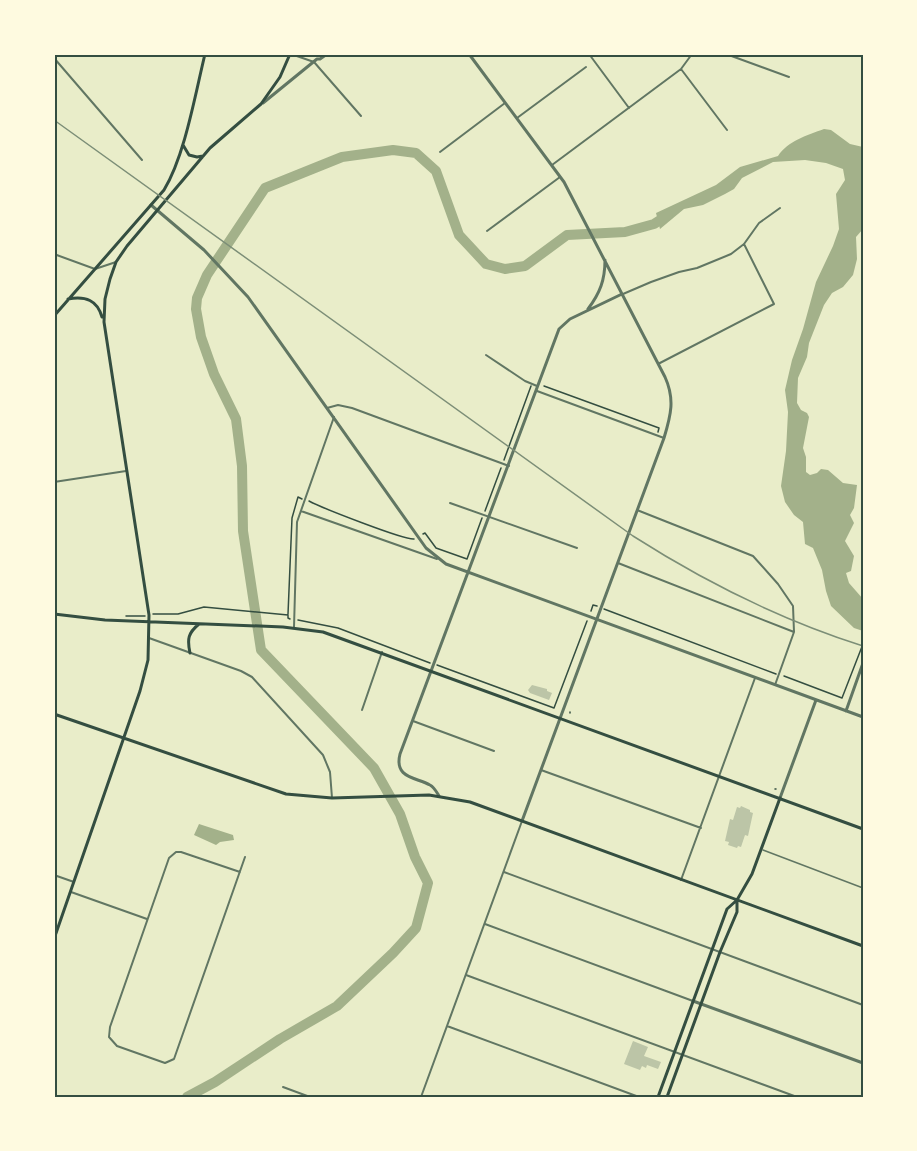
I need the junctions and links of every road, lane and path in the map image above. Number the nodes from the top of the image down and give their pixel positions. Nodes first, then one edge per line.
1 (205, 54) edge
2 (290, 54) edge
3 (327, 54) edge
4 (470, 54) edge
5 (589, 54) edge
6 (692, 54) edge
7 (726, 54) edge
8 (54, 58) edge
9 (316, 58) edge
10 (586, 67) dead end
11 (681, 69) junction
12 (789, 77) dead end
13 (506, 103) junction
14 (261, 104) junction
15 (629, 108) junction
16 (361, 117) dead end
17 (517, 118) junction
18 (727, 130) dead end
19 (182, 143) junction
20 (440, 152) dead end
21 (204, 155) junction
22 (142, 160) dead end
23 (552, 165) junction
24 (560, 176) junction
25 (151, 205) junction
26 (780, 208) dead end
27 (157, 210) junction
28 (487, 231) dead end
29 (744, 244) junction
30 (54, 254) edge
31 (605, 259) junction
32 (116, 262) junction
33 (95, 269) junction
34 (622, 294) junction
35 (68, 299) junction
36 (587, 311) junction
37 (54, 316) edge
38 (104, 322) junction
39 (486, 355) dead end
40 (658, 364) junction
41 (531, 384) junction
42 (538, 387) junction
43 (327, 408) junction
44 (334, 417) junction
45 (657, 435) junction
46 (664, 438) junction
47 (503, 464) junction
48 (509, 466) junction
49 (126, 471) junction
50 (54, 482) edge
51 (298, 498) dead end
52 (305, 500) junction
53 (450, 503) dead end
54 (637, 510) junction
55 (301, 511) junction
56 (484, 515) junction
57 (490, 517) junction
58 (418, 537) junction
59 (577, 548) dead end
60 (438, 559) junction
61 (618, 563) junction
62 (469, 572) junction
63 (601, 608) junction
64 (54, 614) edge
65 (149, 615) junction
66 (123, 616) dead end
67 (597, 619) junction
68 (150, 621) junction
69 (302, 621) dead end
70 (201, 623) junction
71 (585, 627) dead end
72 (294, 628) junction
73 (794, 632) junction
74 (149, 638) junction
75 (863, 644) edge
76 (382, 652) junction
77 (190, 653) junction
78 (863, 663) edge
79 (435, 664) junction
80 (432, 670) junction
81 (862, 671) edge
82 (779, 675) junction
83 (755, 678) junction
84 (775, 685) junction
85 (816, 700) junction
86 (362, 710) dead end
87 (846, 711) junction
88 (54, 714) edge
89 (863, 717) edge
90 (560, 718) junction
91 (413, 722) junction
92 (124, 738) junction
93 (494, 751) dead end
94 (541, 770) junction
95 (720, 776) junction
96 (439, 796) junction
97 (332, 798) junction
98 (780, 798) junction
99 (522, 821) junction
100 (701, 828) junction
101 (863, 829) edge
102 (761, 850) junction
103 (245, 857) dead end
104 (240, 872) junction
105 (504, 872) junction
106 (54, 875) edge
107 (681, 880) junction
108 (74, 882) junction
109 (863, 888) edge
110 (70, 892) junction
111 (737, 900) junction
112 (147, 919) junction
113 (484, 924) junction
114 (54, 939) edge
115 (863, 946) edge
116 (713, 949) junction
117 (720, 952) junction
118 (466, 975) junction
119 (693, 1001) junction
120 (701, 1004) junction
121 (863, 1005) edge
122 (447, 1026) junction
123 (674, 1052) junction
124 (682, 1055) junction
125 (863, 1063) edge
126 (284, 1087) dead end
127 (310, 1097) edge
128 (421, 1097) edge
129 (639, 1097) edge
130 (658, 1097) edge
131 (667, 1097) edge
132 (797, 1097) edge

1 - 19 main road
2 - 9 street
2 - 14 main road
3 - 9 street
4 - 13 street
5 - 15 street
6 - 11 street
7 - 12 street
8 - 22 street
9 - 14 street
9 - 16 street
10 - 17 street
11 - 15 street
11 - 18 street
13 - 17 street
13 - 20 street
14 - 21 main road
15 - 23 street
17 - 23 street
19 - 21 main road
19 - 25 main road
21 - 27 main road
23 - 24 street
24 - 28 street
24 - 31 street
25 - 27 street
25 - 33 main road
26 - 29 street
27 - 32 main road
27 - 43 street
29 - 34 street
29 - 40 street
30 - 33 street
31 - 34 street
31 - 36 street
32 - 33 street
32 - 38 main road
33 - 35 main road
34 - 36 street
34 - 40 street
35 - 37 main road
35 - 38 main road
36 - 42 street
38 - 49 main road
39 - 41 street
40 - 46 street
41 - 42 street
41 - 47 path
42 - 45 street
42 - 45 path
42 - 48 street
43 - 44 street
43 - 47 street
44 - 52 street
44 - 58 street
45 - 46 street
46 - 54 street
47 - 48 street
47 - 56 path
48 - 57 street
49 - 50 street
49 - 65 main road
51 - 65 path
52 - 55 street
52 - 58 path
53 - 56 street
54 - 61 street
54 - 73 street
55 - 60 street
55 - 72 street
56 - 57 street
56 - 58 path
57 - 59 street
57 - 62 street
58 - 60 street
60 - 62 street
61 - 63 street
61 - 73 street
62 - 67 street
62 - 79 street
63 - 67 street
63 - 82 path
64 - 68 main road
65 - 66 path
65 - 68 main road
67 - 83 street
67 - 90 street
68 - 70 main road
68 - 74 main road
69 - 79 path
70 - 72 main road
70 - 77 main road
71 - 79 path
72 - 76 main road
73 - 82 street
74 - 77 street
74 - 92 main road
75 - 82 path
76 - 80 main road
76 - 86 street
77 - 97 street
78 - 81 street
79 - 80 street
80 - 90 main road
80 - 91 street
81 - 87 street
82 - 84 street
83 - 84 street
83 - 95 street
84 - 85 street
85 - 87 street
85 - 98 street
87 - 89 street
88 - 92 main road
90 - 94 street
90 - 95 main road
91 - 93 street
91 - 96 street
92 - 97 main road
92 - 108 main road
94 - 99 street
94 - 100 street
95 - 98 main road
95 - 100 street
96 - 97 main road
96 - 99 main road
98 - 101 main road
98 - 102 main road
99 - 105 street
99 - 107 main road
100 - 107 street
102 - 109 lane
102 - 111 main road
103 - 104 street
104 - 112 street
104 - 112 street
105 - 113 street
105 - 116 street
106 - 108 street
107 - 111 main road
108 - 110 main road
110 - 112 street
110 - 114 main road
111 - 115 main road
111 - 116 main road
111 - 117 main road
113 - 118 street
113 - 119 street
116 - 117 street
116 - 119 main road
117 - 120 main road
117 - 121 street
118 - 122 street
118 - 123 street
119 - 120 street
119 - 123 main road
120 - 124 main road
120 - 125 street
122 - 128 street
122 - 129 street
123 - 124 street
123 - 130 main road
124 - 131 main road
124 - 132 street
126 - 127 street

